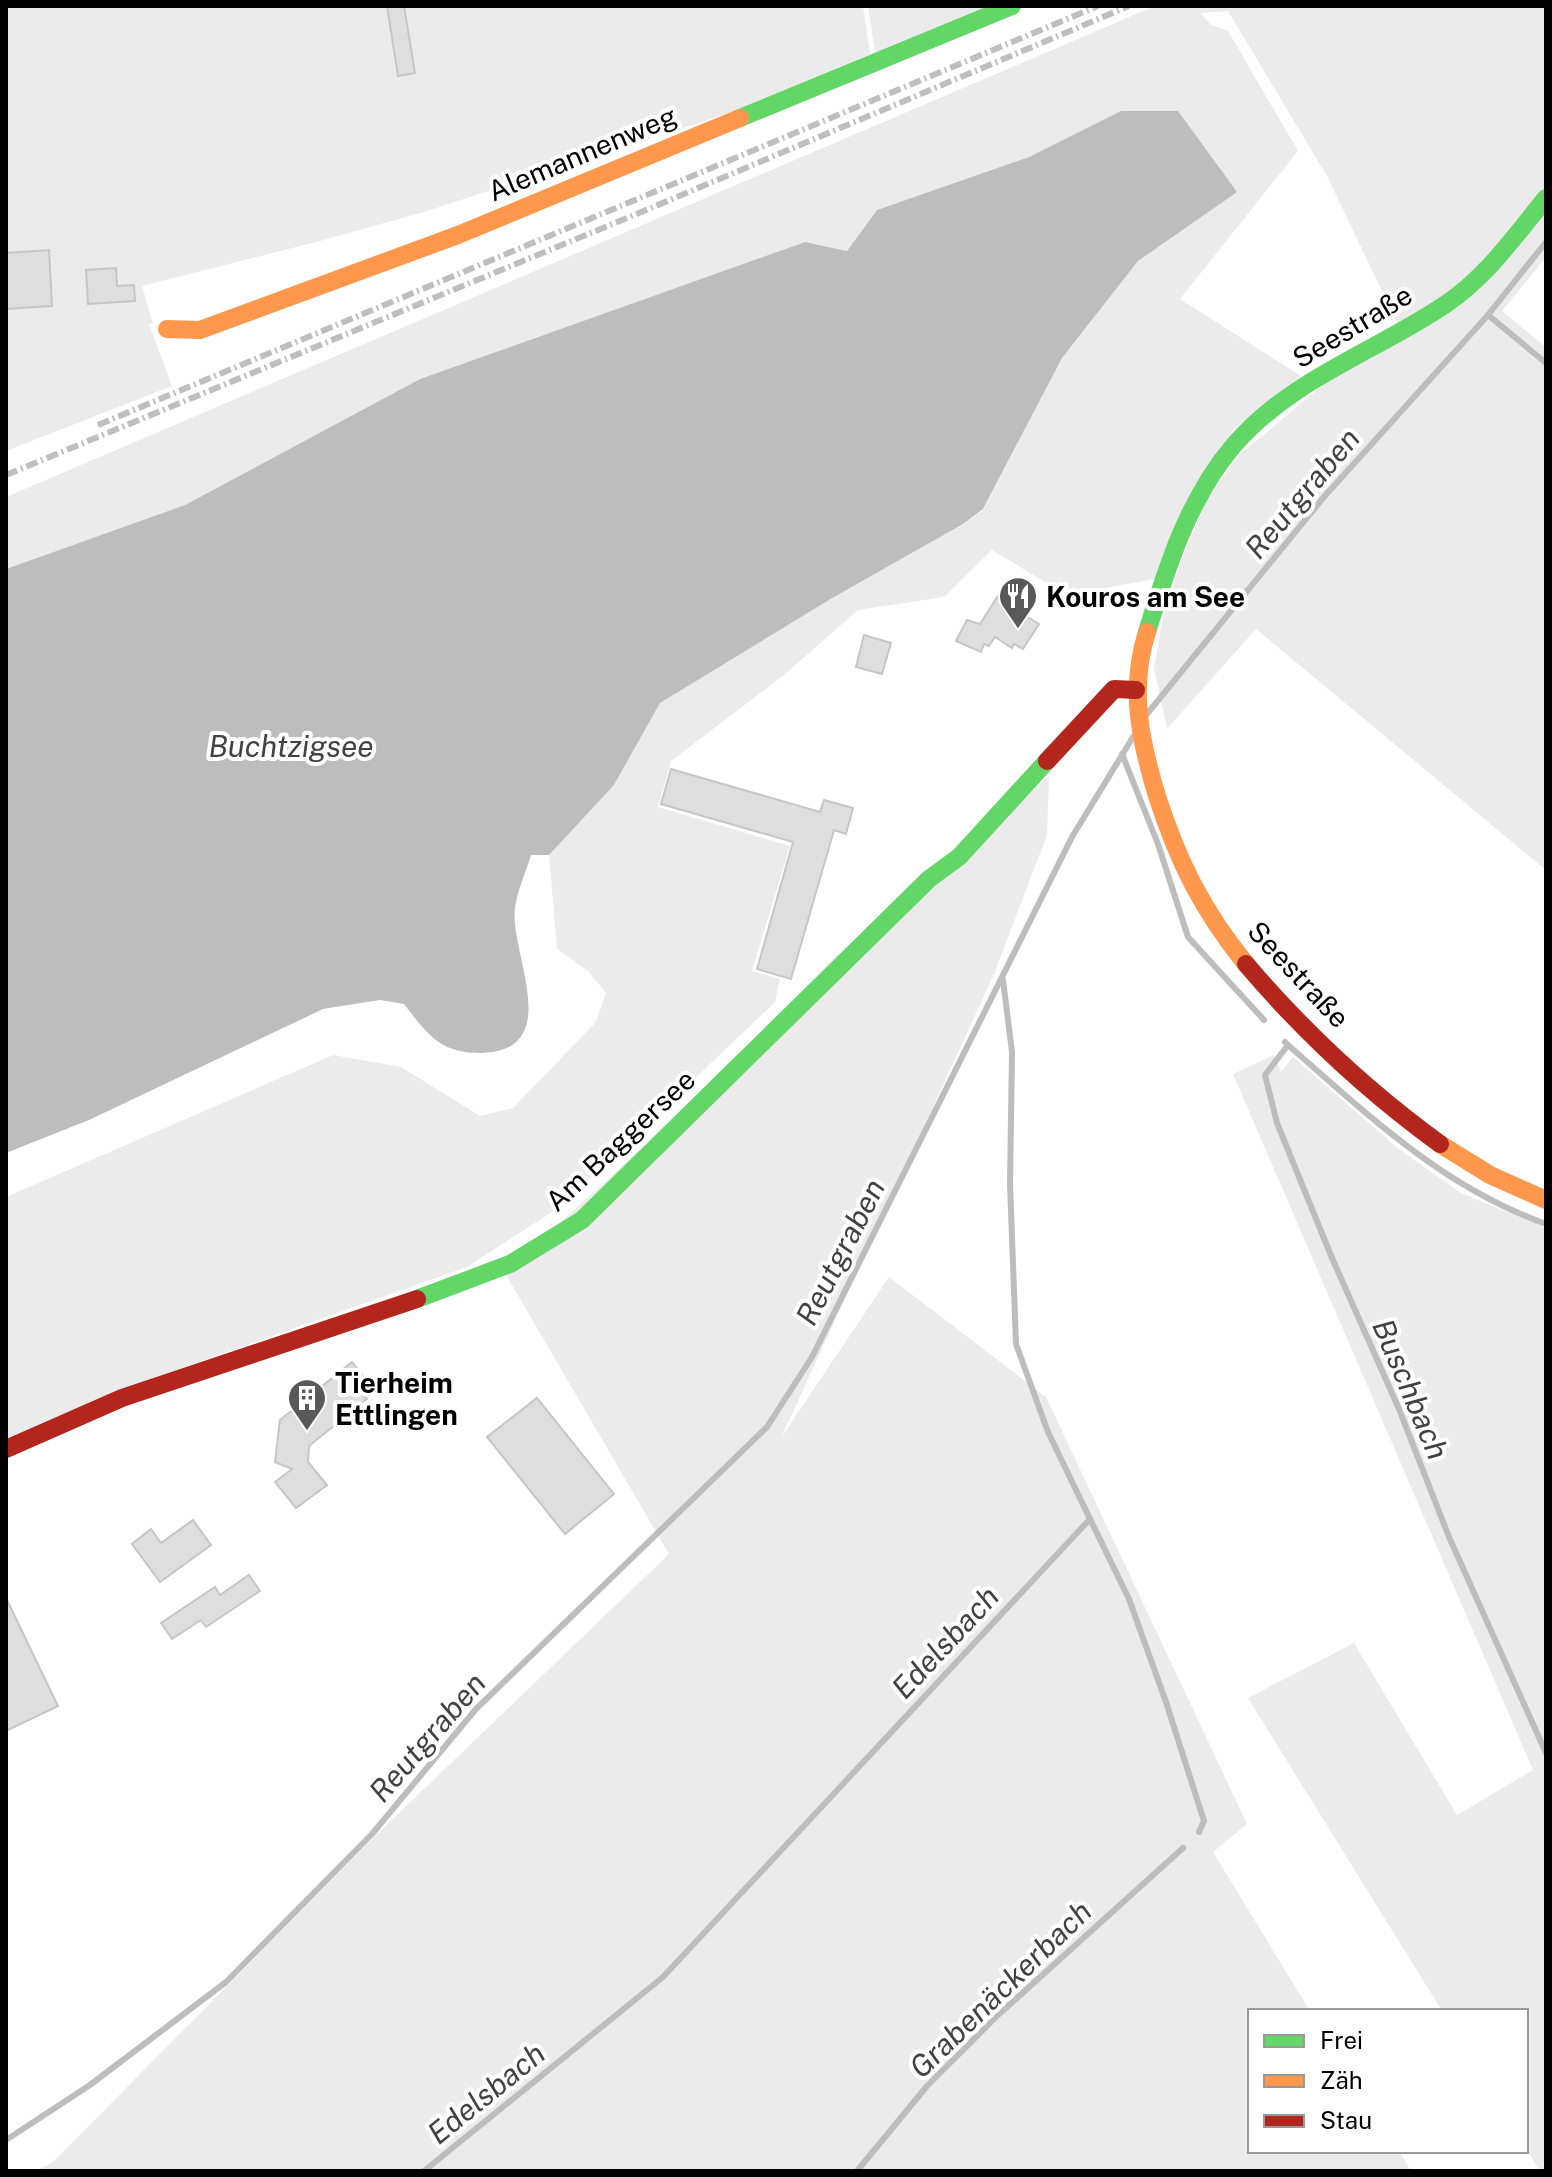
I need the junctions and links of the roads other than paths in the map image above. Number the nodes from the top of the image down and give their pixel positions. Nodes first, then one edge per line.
1 (1012, 6) edge
2 (1546, 198) edge
3 (167, 329) dead end
4 (1137, 698) junction
5 (1546, 1200) edge
6 (6, 1449) edge

1 - 3 street, Alemannenweg
2 - 4 street, Seestraße
4 - 5 street, Seestraße
4 - 6 street, Am Baggersee

